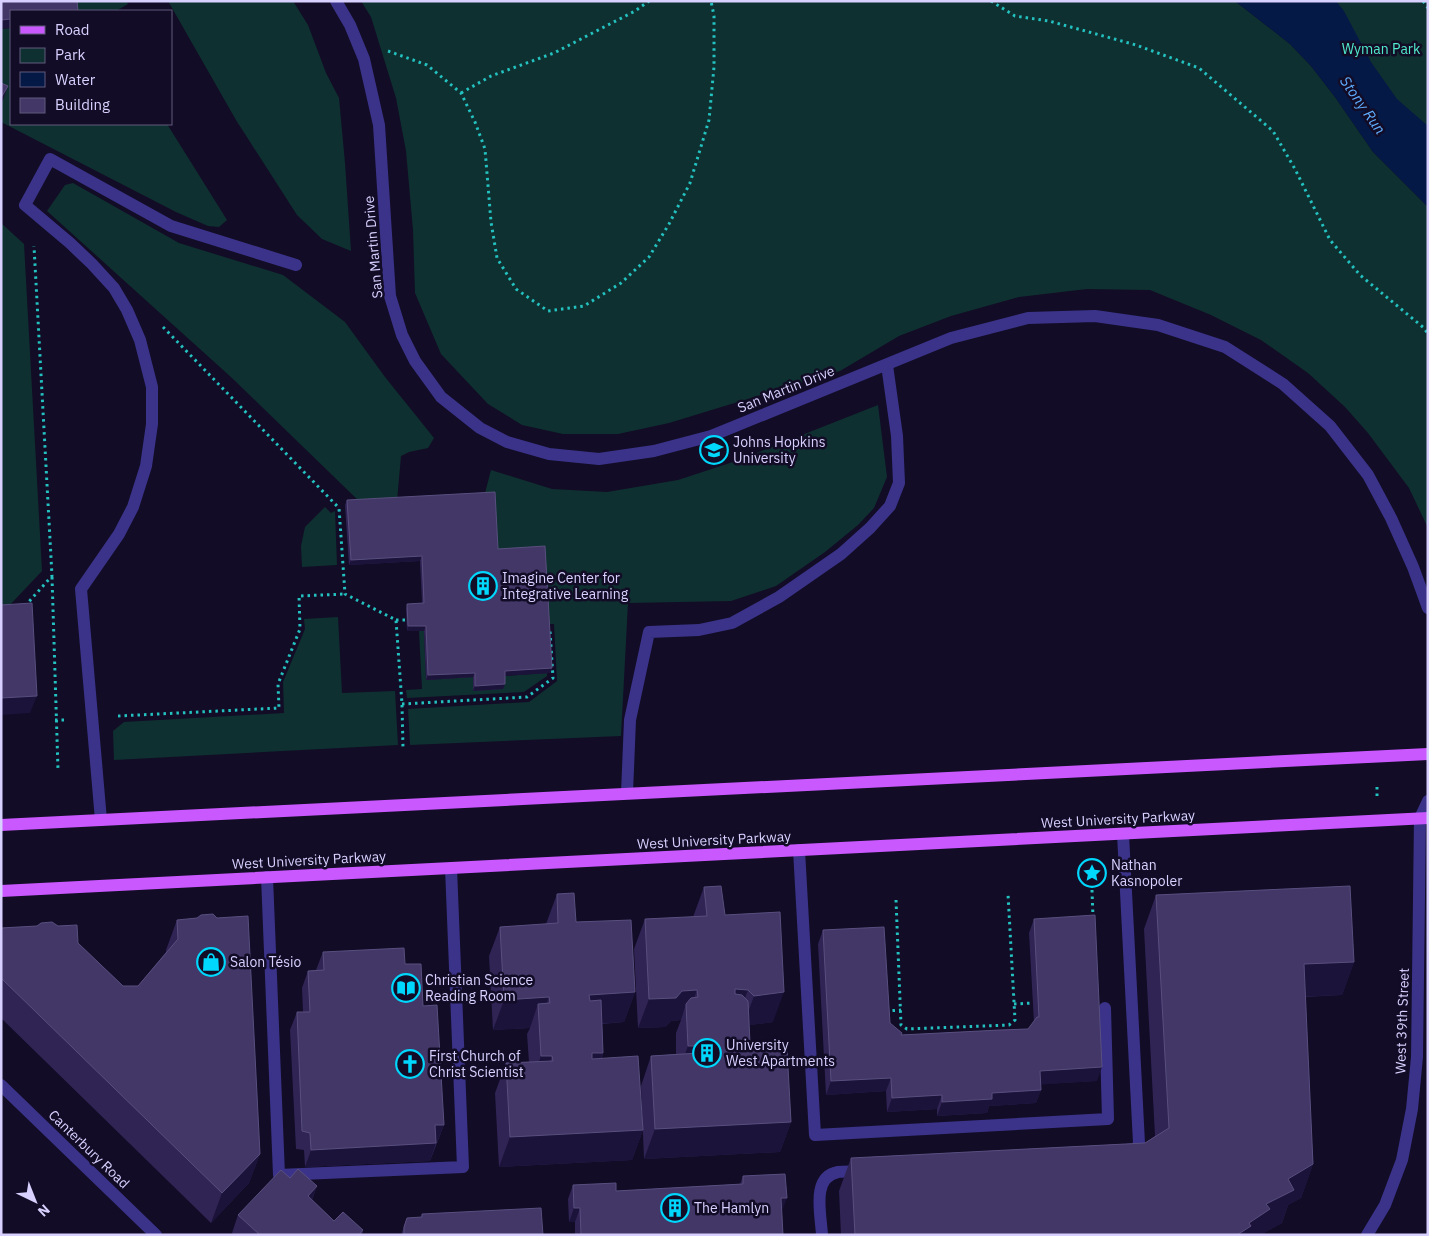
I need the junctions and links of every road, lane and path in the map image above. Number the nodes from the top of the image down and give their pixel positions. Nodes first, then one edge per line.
1 (336, 1) edge
2 (649, 1) edge
3 (711, 1) edge
4 (991, 1) edge
5 (1422, 1) edge
6 (1428, 8) edge
7 (381, 52) dead end
8 (461, 93) junction
9 (34, 243) dead end
10 (296, 265) dead end
11 (157, 320) dead end
12 (1428, 334) edge
13 (887, 365) junction
14 (52, 576) junction
15 (345, 594) junction
16 (1428, 608) edge
17 (22, 609) edge
18 (396, 620) junction
19 (406, 620) edge
20 (547, 631) edge
21 (402, 704) junction
22 (111, 716) dead end
23 (403, 748) dead end
24 (1428, 754) edge
25 (58, 770) dead end
26 (627, 794) junction
27 (1428, 801) edge
28 (1424, 818) edge
29 (101, 820) junction
30 (1, 825) edge
31 (1123, 834) junction
32 (799, 850) junction
33 (451, 868) junction
34 (268, 877) junction
35 (1092, 890) dead end
36 (1, 891) edge
37 (1008, 894) dead end
38 (896, 900) dead end
39 (1094, 920) edge
40 (1032, 1003) dead end
41 (1014, 1004) junction
42 (1105, 1008) dead end
43 (901, 1010) junction
44 (883, 1011) edge
45 (994, 1026) junction
46 (994, 1035) edge
47 (1, 1085) edge
48 (1115, 1160) edge
49 (876, 1171) edge
50 (156, 1235) edge
51 (822, 1235) edge
52 (1367, 1235) edge

1 - 13 street, San Martin Drive
2 - 8 path
3 - 8 path
4 - 12 path
5 - 6 path
7 - 8 path
9 - 14 path
10 - 29 street
11 - 15 path
13 - 16 street, San Martin Drive
13 - 26 street
14 - 17 path
14 - 25 path
15 - 18 path
15 - 22 path
18 - 19 path
18 - 21 path
20 - 21 path
21 - 23 path
24 - 26 main road
26 - 29 main road
27 - 28 street, West 39th Street
28 - 31 main road, West University Parkway
28 - 52 street, West 39th Street
29 - 30 main road
31 - 32 main road, West University Parkway
31 - 48 street
32 - 33 main road, West University Parkway
32 - 42 street
33 - 34 main road, West University Parkway
33 - 34 street
34 - 36 main road, West University Parkway
35 - 39 path
37 - 41 path
38 - 43 path
40 - 41 path
41 - 45 path
43 - 44 path
43 - 45 path
45 - 46 path
47 - 50 street, Canterbury Road
49 - 51 street

